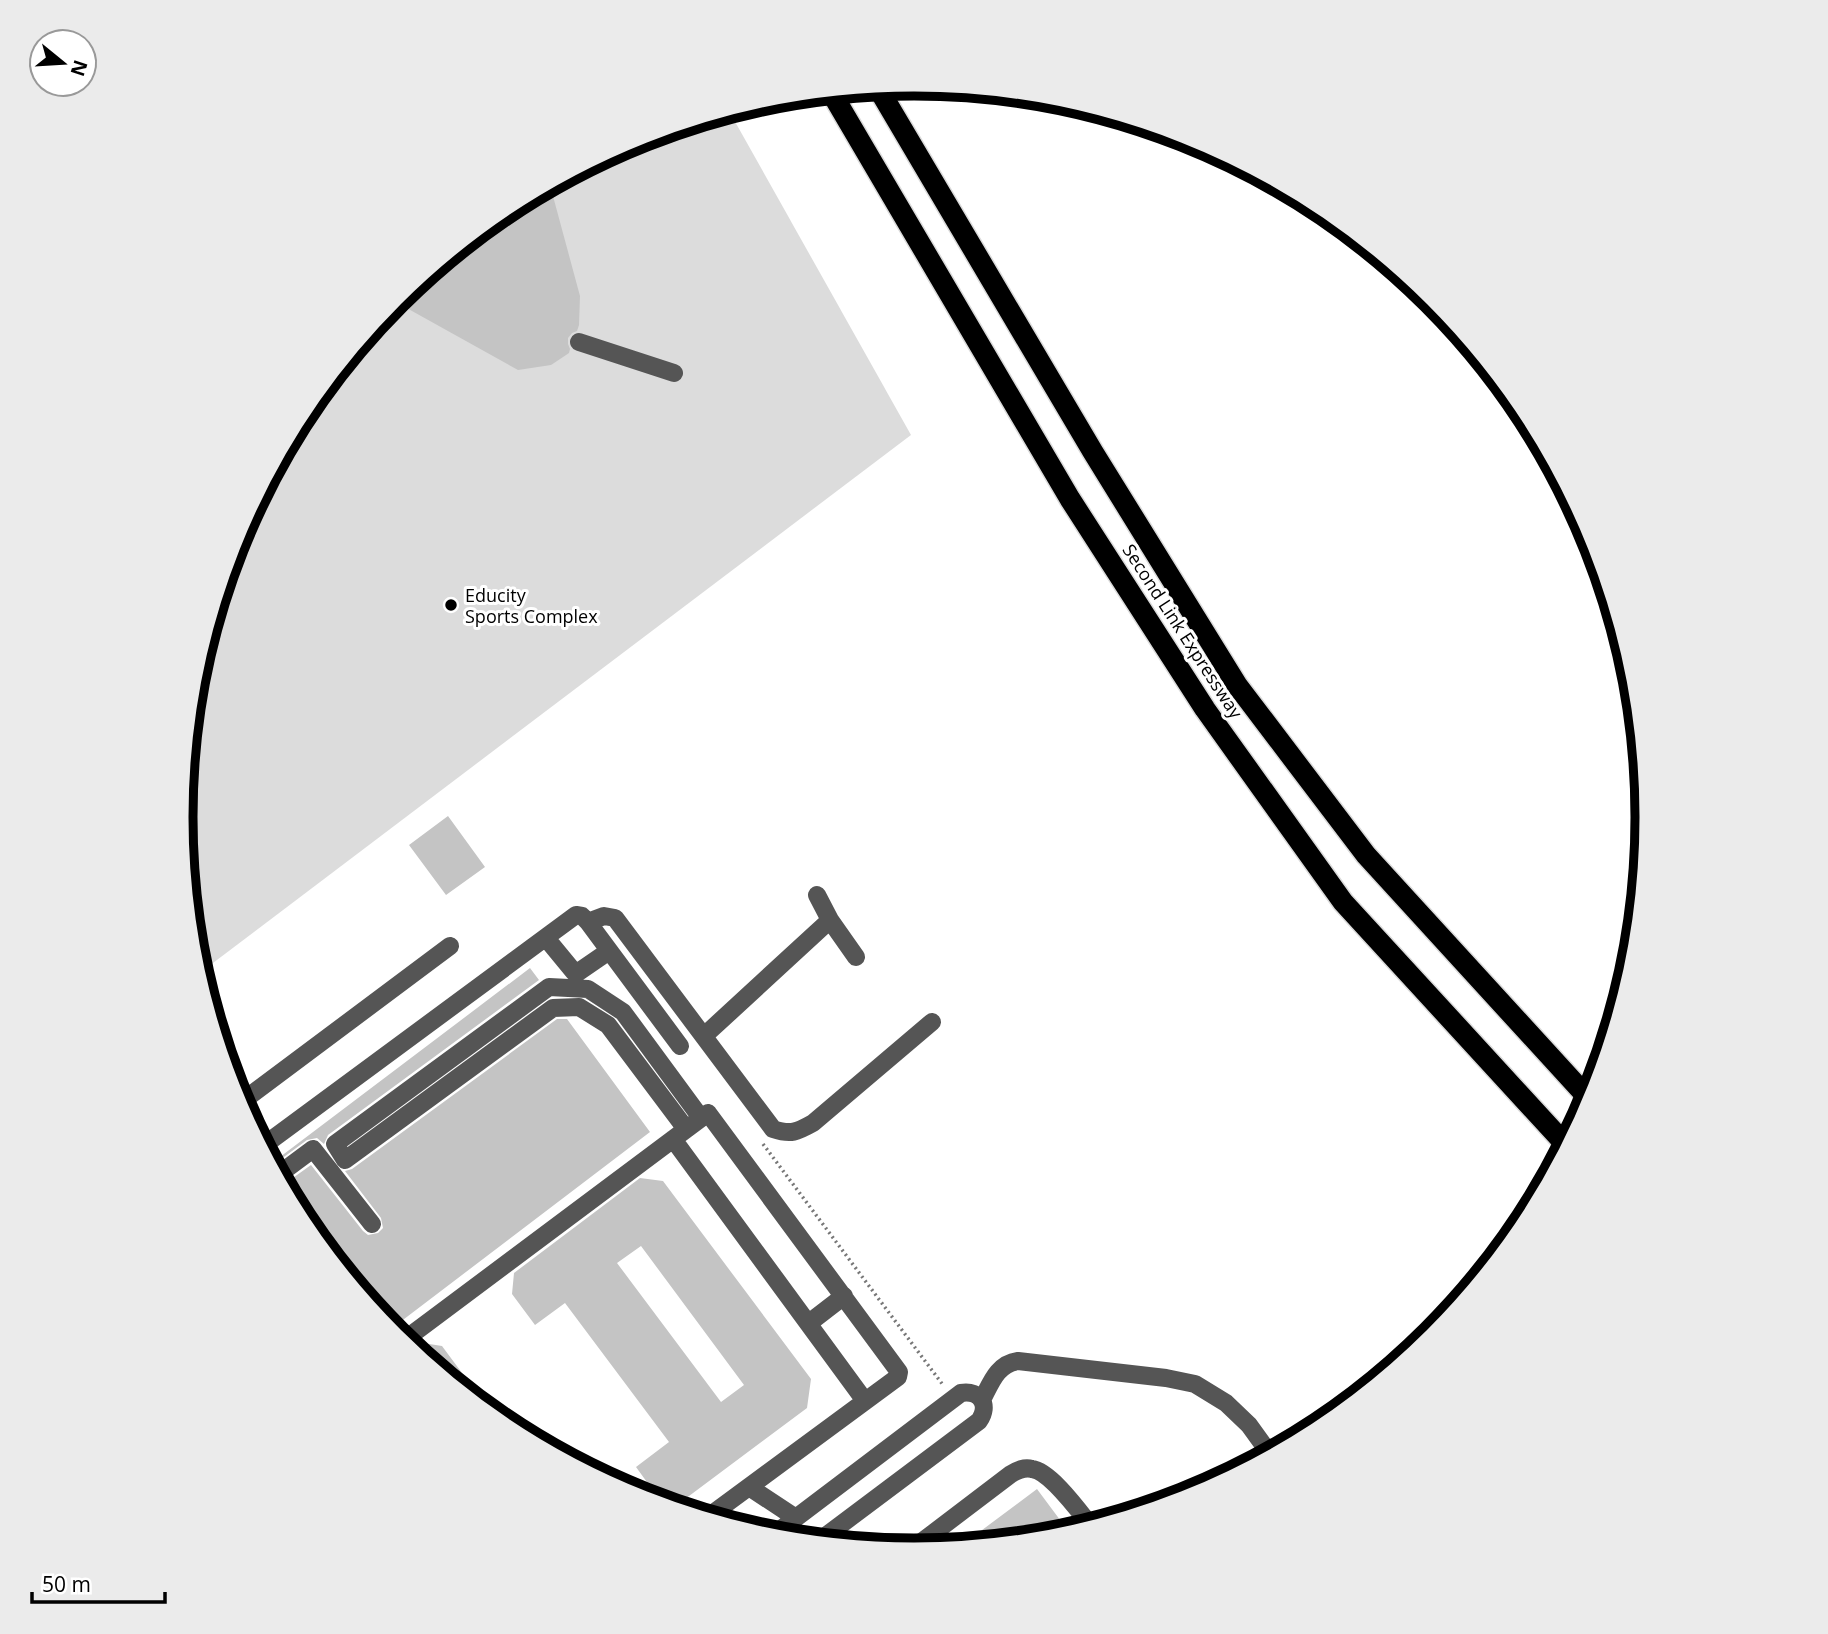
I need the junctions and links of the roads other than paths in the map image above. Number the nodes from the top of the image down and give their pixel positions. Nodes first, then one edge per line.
1 (883, 97) edge
2 (836, 101) edge
3 (579, 342) dead end
4 (674, 373) dead end
5 (817, 895) dead end
6 (830, 920) junction
7 (588, 922) junction
8 (546, 938) junction
9 (450, 946) dead end
10 (609, 951) junction
11 (856, 957) dead end
12 (932, 1022) dead end
13 (704, 1036) junction
14 (680, 1046) dead end
15 (1581, 1090) edge
16 (249, 1096) edge
17 (687, 1129) junction
18 (1559, 1138) edge
19 (270, 1141) edge
20 (286, 1169) edge
21 (372, 1224) dead end
22 (844, 1296) junction
23 (809, 1323) junction
24 (412, 1334) edge
25 (982, 1400) junction
26 (865, 1401) junction
27 (1265, 1446) edge
28 (750, 1488) junction
29 (718, 1510) edge
30 (1084, 1517) edge
31 (796, 1518) junction
32 (785, 1526) edge
33 (830, 1533) edge
34 (928, 1537) edge

1 - 15 highway, Second Link Expressway
2 - 18 highway, Second Link Expressway
3 - 4 street
5 - 6 street
6 - 11 street
6 - 13 street
7 - 8 street
7 - 10 street
7 - 13 street
8 - 10 street
8 - 19 street
9 - 16 street
10 - 14 street
12 - 13 street
17 - 17 street
17 - 22 street
17 - 23 street
17 - 24 street
20 - 21 street
22 - 23 street
22 - 26 street
23 - 26 street
25 - 27 street
25 - 31 street
25 - 33 street
26 - 28 street
28 - 29 street
28 - 31 street
30 - 34 street
31 - 32 street

